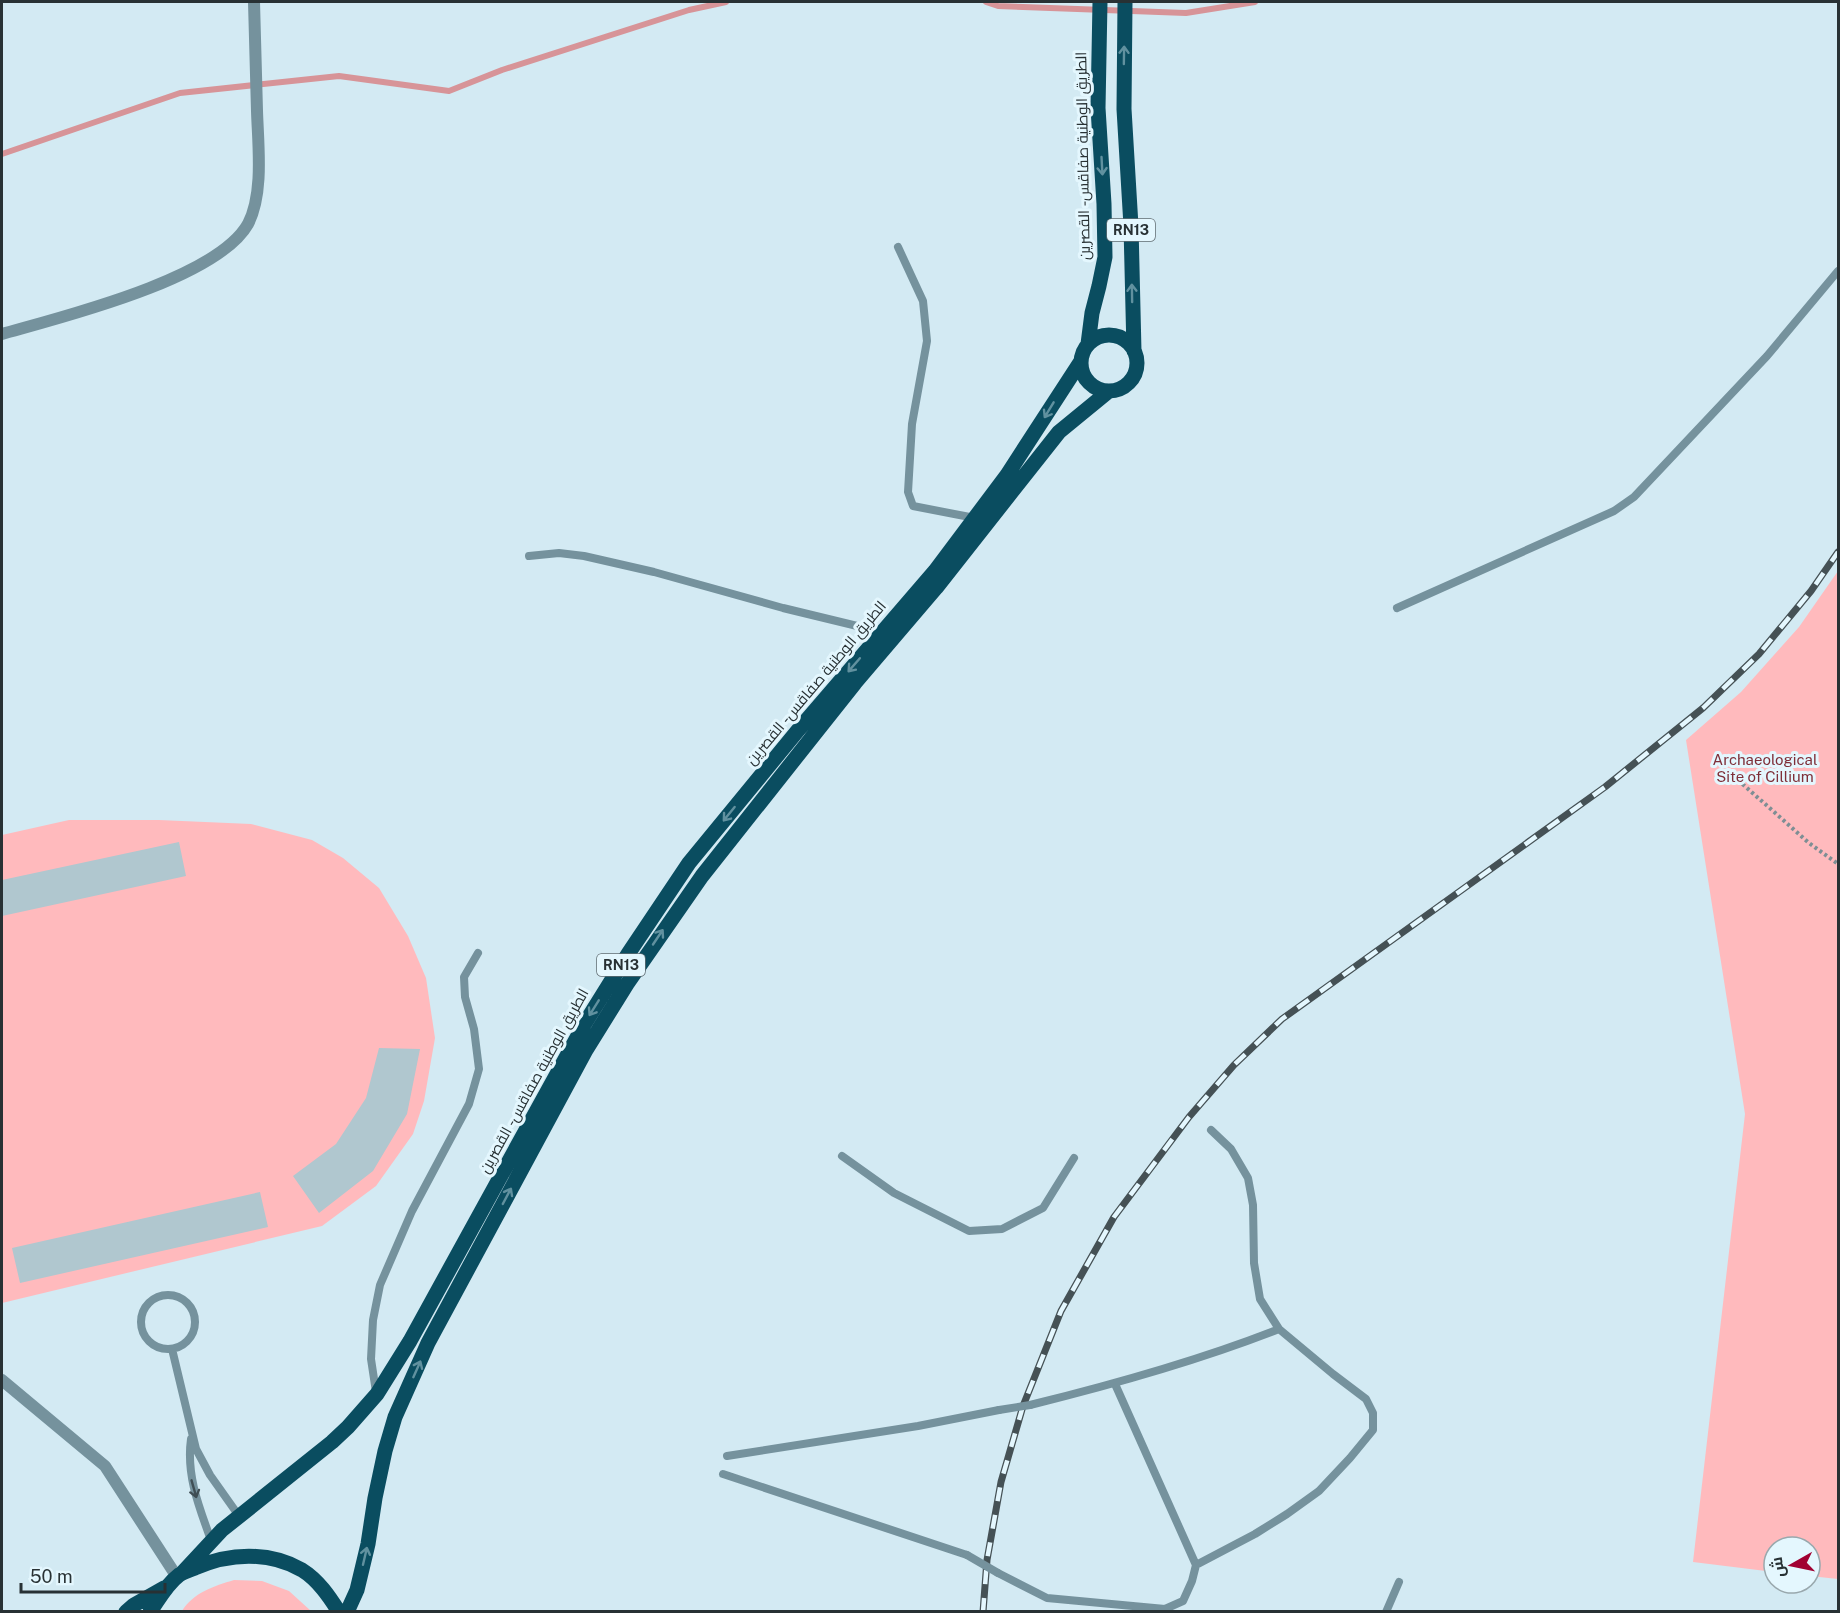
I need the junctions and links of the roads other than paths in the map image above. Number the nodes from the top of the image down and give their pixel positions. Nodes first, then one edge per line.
1 (254, 2) edge
2 (1100, 2) edge
3 (1125, 2) edge
4 (898, 247) dead end
5 (1839, 271) edge
6 (2, 334) edge
7 (1088, 344) junction
8 (1134, 351) junction
9 (1081, 361) junction
10 (1110, 391) junction
11 (975, 518) junction
12 (528, 556) dead end
13 (1397, 608) dead end
14 (882, 632) junction
15 (478, 953) dead end
16 (1211, 1130) dead end
17 (842, 1156) dead end
18 (1074, 1158) dead end
19 (1279, 1329) junction
20 (172, 1349) junction
21 (2, 1380) edge
22 (1115, 1384) junction
23 (376, 1394) junction
24 (192, 1435) junction
25 (727, 1456) dead end
26 (723, 1474) dead end
27 (239, 1516) junction
28 (211, 1540) junction
29 (1196, 1565) junction
30 (175, 1579) junction
31 (1399, 1582) dead end
32 (126, 1611) edge
33 (150, 1611) edge
34 (339, 1611) edge
35 (348, 1611) edge
36 (1386, 1611) edge

1 - 6 street
2 -> 7 main road, الطريق الوطنية صفاقس - القصرين / RN13
8 -> 3 main road, RN13
4 - 11 lane
5 - 13 lane
7 - 8 main road
7 - 9 main road, RN13
8 - 10 main road, RN13
9 - 10 main road
9 -> 11 main road, الطريق الوطنية صفاقس - القصرين / RN13
35 -> 10 main road, الطريق الوطنية صفاقس - القصرين / RN13
11 - 14 main road, الطريق الوطنية صفاقس - القصرين / RN13
12 - 14 lane
14 -> 23 main road, الطريق الوطنية صفاقس - القصرين / RN13
15 - 23 lane
16 - 19 lane
17 - 18 lane
19 - 22 lane
19 - 29 lane
20 - 20 lane
20 - 24 lane
21 - 30 street
22 - 25 lane, bridge
22 - 29 lane
23 - 27 main road, الطريق الوطنية صفاقس - القصرين / RN13
24 - 27 lane
24 -> 28 lane
26 - 29 lane, bridge
27 - 28 main road, الطريق الوطنية صفاقس - القصرين / RN13
28 - 30 main road, الطريق الوطنية صفاقس - القصرين / RN13
30 - 32 main road
30 - 33 main road
30 - 34 main road
31 - 36 lane

